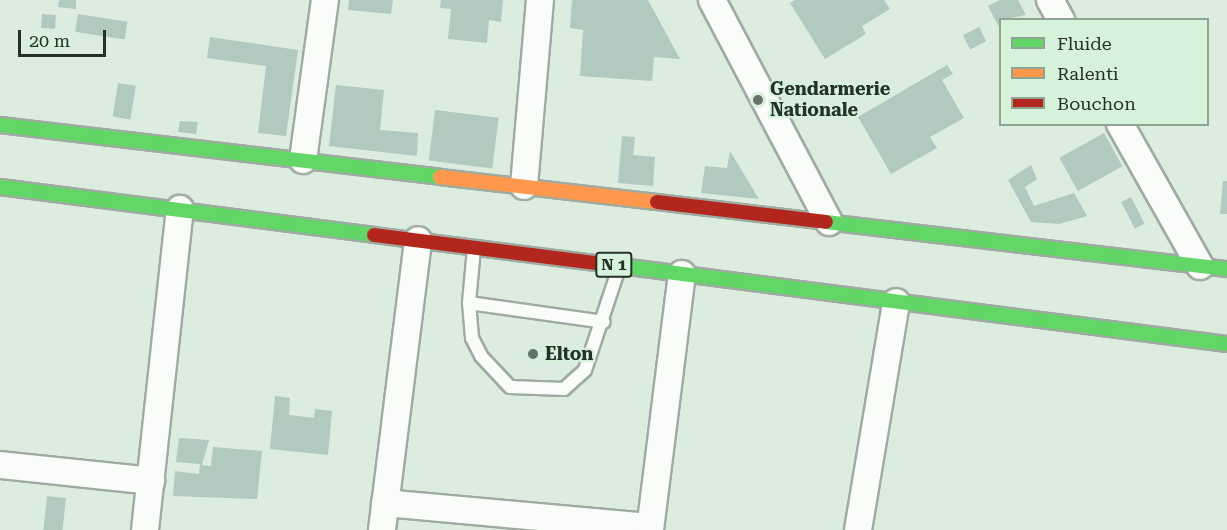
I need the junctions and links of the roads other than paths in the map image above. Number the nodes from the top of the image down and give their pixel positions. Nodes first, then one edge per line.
1 (325, 0) edge
2 (540, 0) edge
3 (712, 0) edge
4 (1050, 0) edge
5 (1060, 18) edge
6 (0, 125) edge
7 (1121, 126) edge
8 (303, 160) junction
9 (524, 186) junction
10 (0, 187) edge
11 (180, 209) junction
12 (829, 222) junction
13 (418, 240) junction
14 (474, 247) junction
15 (620, 266) junction
16 (1200, 266) junction
17 (1227, 269) edge
18 (682, 274) junction
19 (896, 302) junction
20 (469, 303) junction
21 (604, 322) junction
22 (1227, 344) edge
23 (0, 465) edge
24 (151, 481) junction
25 (386, 502) junction
26 (562, 524) edge
27 (650, 529) edge
28 (146, 530) edge
29 (382, 530) edge
30 (858, 530) edge

1 - 8 street
2 - 9 street
3 - 12 street
4 - 5 street
6 - 8 main road
7 - 16 street
8 - 9 main road
9 - 12 main road
10 - 11 main road, N 1
11 - 13 main road, N 1
11 - 24 street
12 - 16 main road
13 - 14 main road, N 1
13 - 25 street
14 - 15 main road, N 1
14 - 20 lane
15 - 18 main road, N 1
15 - 21 lane
16 - 17 main road
18 - 19 main road, N 1
18 - 27 street
19 - 22 main road, N 1
19 - 30 street
20 - 21 lane
20 - 21 lane
23 - 24 street
24 - 28 street
25 - 26 street
25 - 29 street
26 - 27 street

